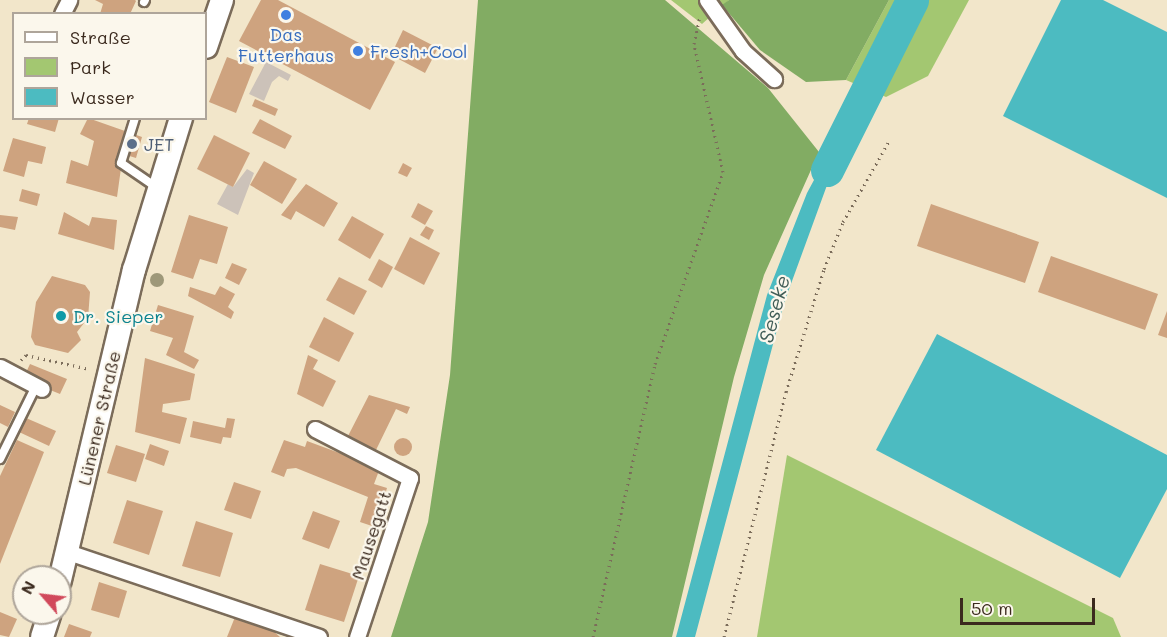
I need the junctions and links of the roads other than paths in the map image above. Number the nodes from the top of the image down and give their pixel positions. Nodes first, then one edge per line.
1 (222, 0) edge
2 (709, 5) edge
3 (207, 44) edge
4 (774, 79) dead end
5 (134, 120) edge
6 (180, 120) edge
7 (158, 188) junction
8 (5, 370) edge
9 (39, 388) joint
10 (315, 429) dead end
11 (0, 459) edge
12 (68, 552) junction
13 (64, 565) edge
14 (319, 637) edge
15 (357, 637) edge

1 - 3 main road
2 - 4 street
5 - 7 lane
6 - 7 main road, Lünener Straße
7 - 12 main road, Lünener Straße
8 - 9 street
9 - 11 lane
10 - 15 street, Mausegatt
12 - 13 main road, Lünener Straße
12 - 14 street

